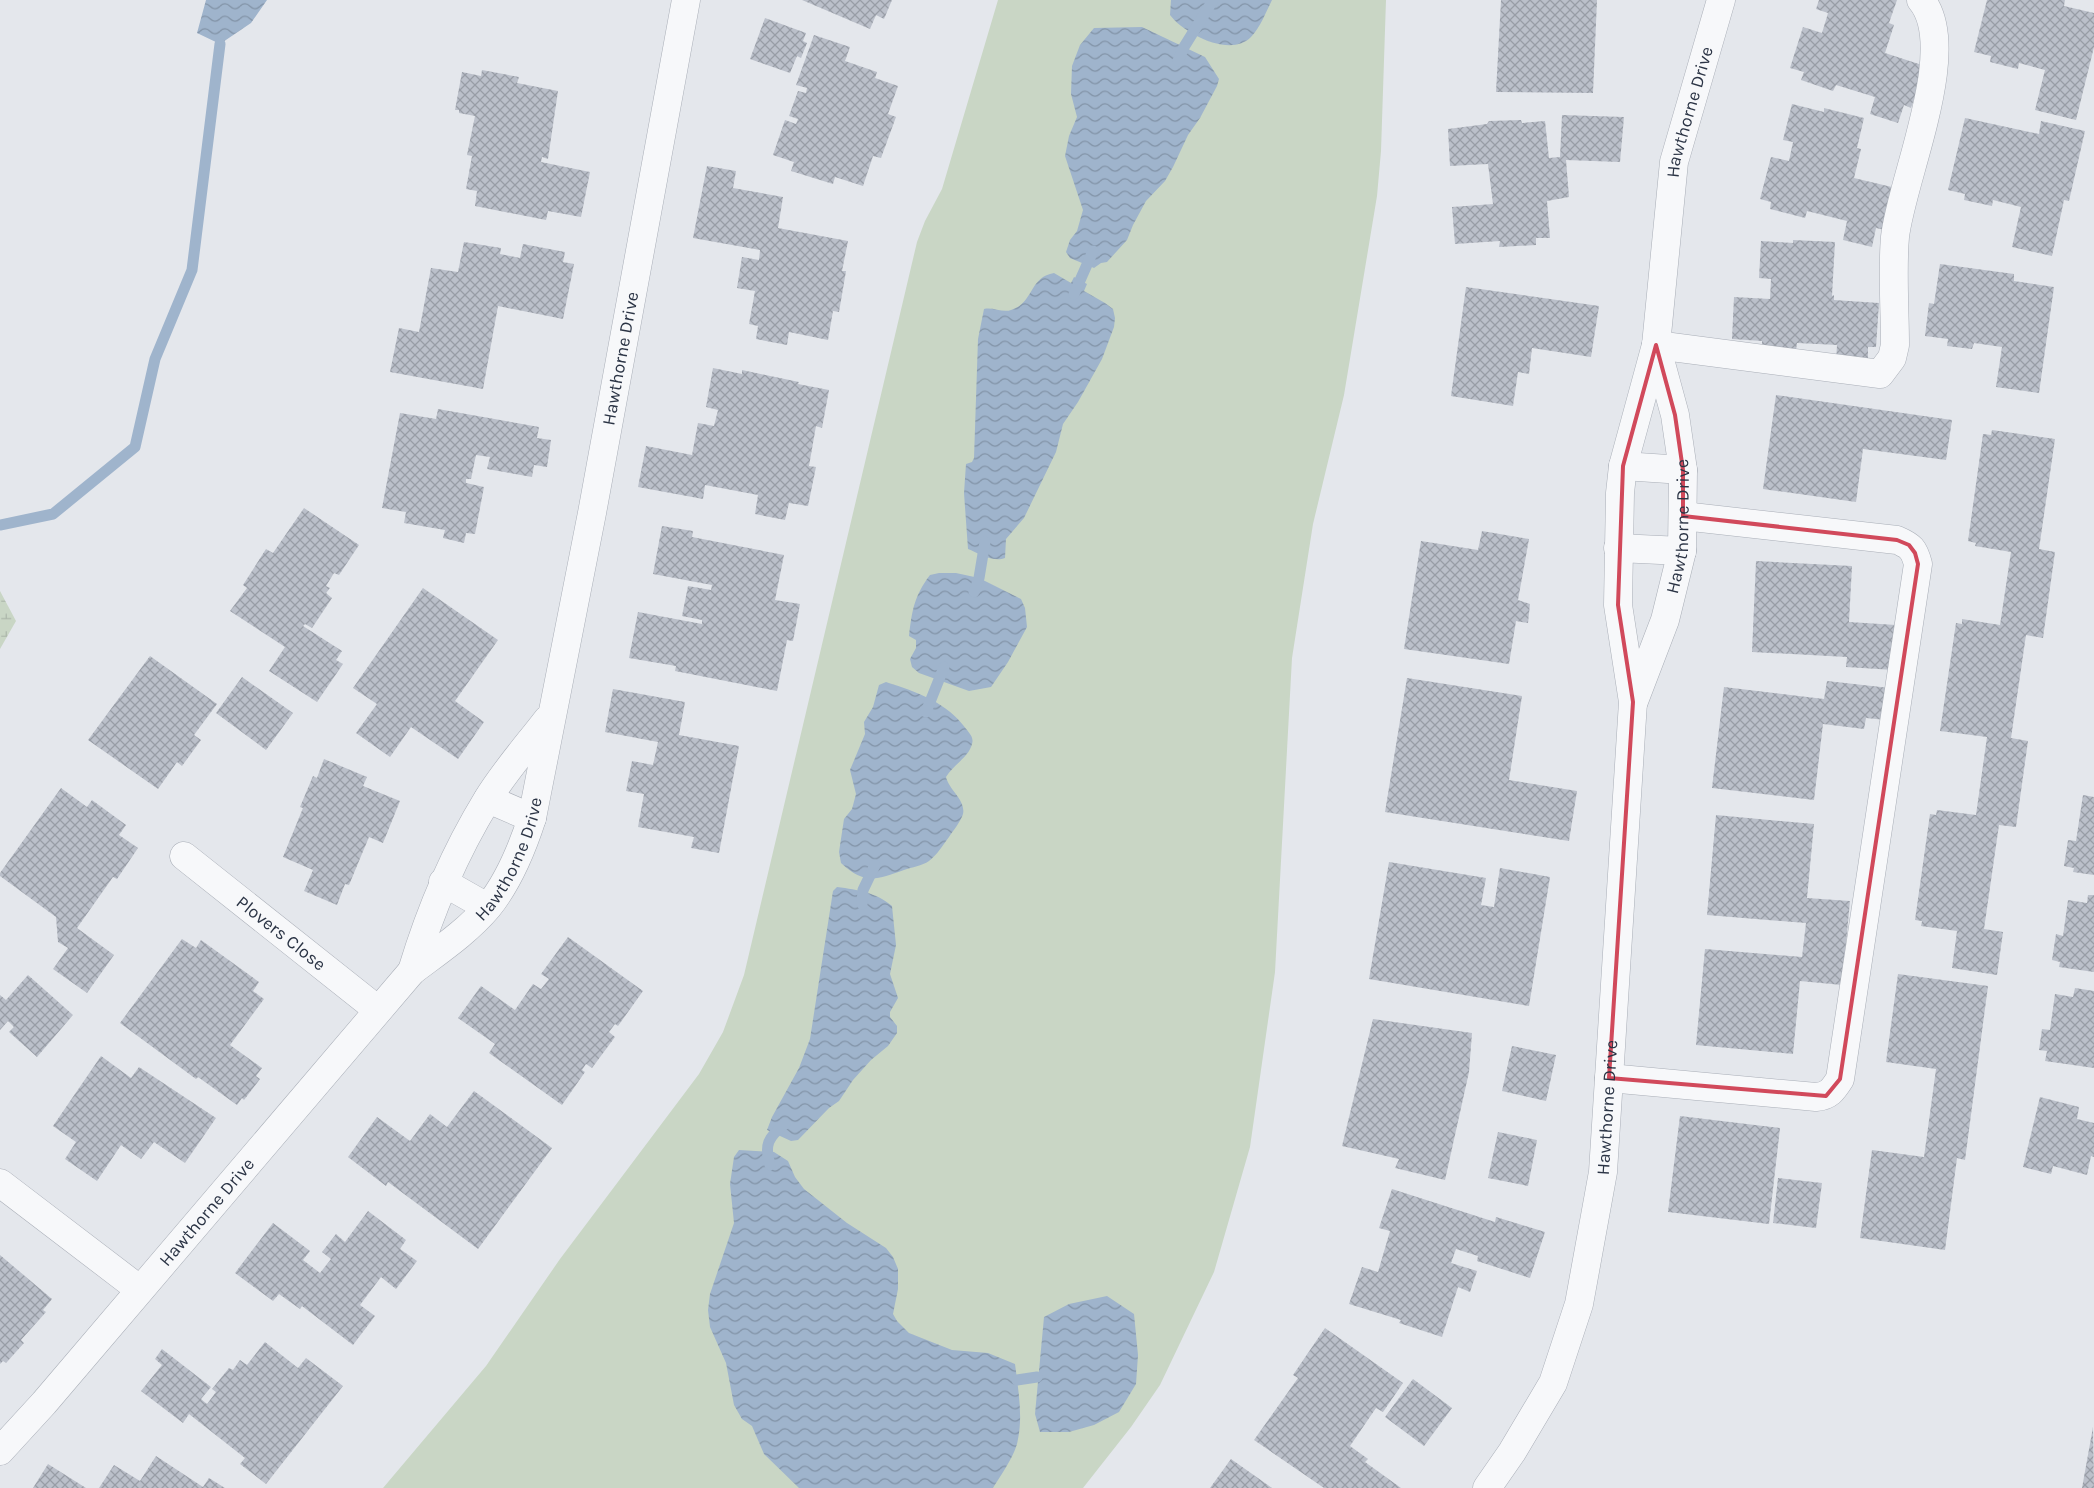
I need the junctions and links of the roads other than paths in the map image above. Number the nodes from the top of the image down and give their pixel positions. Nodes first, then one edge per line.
1 (686, 0) edge
2 (1721, 0) edge
3 (1921, 0) edge
4 (1656, 345) junction
5 (1623, 466) junction
6 (1683, 470) junction
7 (1683, 516) junction
8 (1618, 548) junction
9 (1682, 551) junction
10 (1633, 702) junction
11 (551, 715) junction
12 (488, 799) junction
13 (532, 818) junction
14 (184, 856) dead end
15 (443, 882) junction
16 (487, 907) junction
17 (412, 971) junction
18 (378, 1010) junction
19 (1609, 1078) junction
20 (0, 1183) edge
21 (139, 1289) junction
22 (0, 1451) edge
23 (1487, 1488) edge

1 - 11 street, Hawthorne Drive
2 - 4 street, Hawthorne Drive
3 - 4 street
4 - 5 street, Hawthorne Drive
4 - 6 street, Hawthorne Drive
5 - 6 street
5 - 8 street, Hawthorne Drive
6 - 7 street, Hawthorne Drive
7 - 9 street, Hawthorne Drive
7 - 19 street
8 - 9 street
8 - 10 street, Hawthorne Drive
9 - 10 street, Hawthorne Drive
10 - 19 street, Hawthorne Drive
11 - 12 street, Hawthorne Drive
11 - 13 street, Hawthorne Drive
12 - 13 street
12 - 15 street, Hawthorne Drive
13 - 16 street, Hawthorne Drive
14 - 18 street, Plovers Close
15 - 16 street
15 - 17 street, Hawthorne Drive
16 - 17 street, Hawthorne Drive
17 - 18 street, Hawthorne Drive
18 - 21 street, Hawthorne Drive
19 - 23 street, Hawthorne Drive
20 - 21 street
21 - 22 street, Hawthorne Drive

